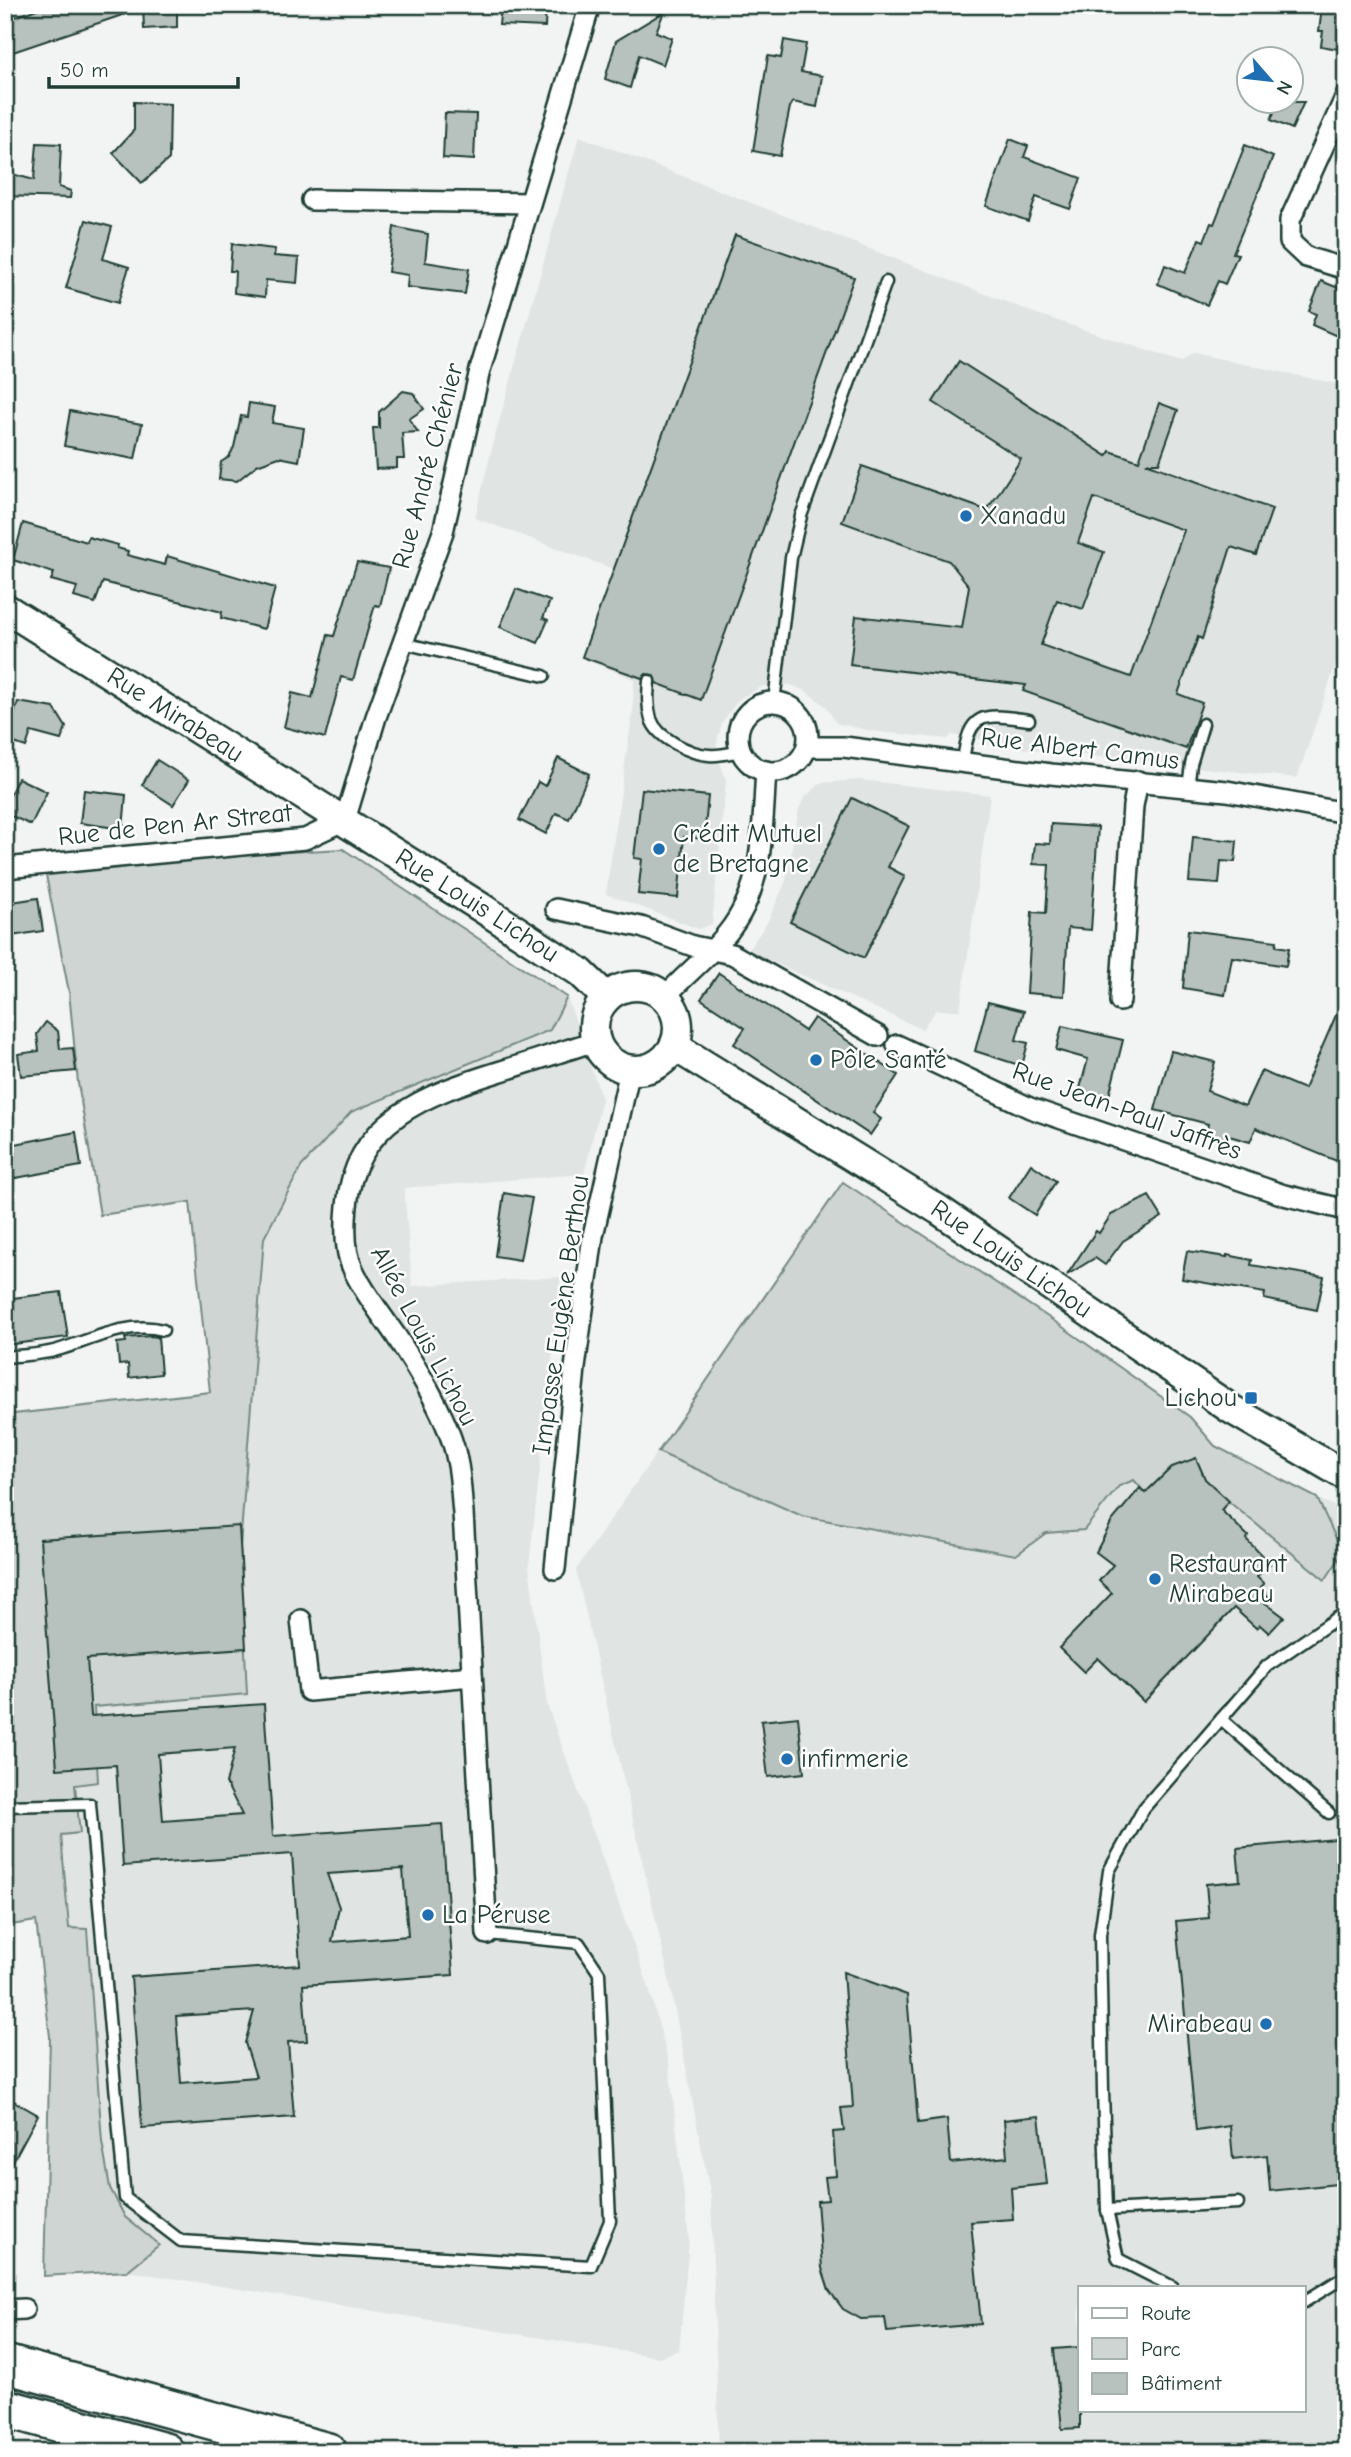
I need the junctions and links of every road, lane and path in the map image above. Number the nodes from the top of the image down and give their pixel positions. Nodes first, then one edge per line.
1 (590, 5) edge
2 (1346, 96) edge
3 (312, 201) dead end
4 (530, 203) junction
5 (1346, 269) edge
6 (886, 282) dead end
7 (5, 608) edge
8 (403, 643) junction
9 (544, 677) dead end
10 (649, 681) dead end
11 (774, 702) junction
12 (1029, 720) dead end
13 (1203, 724) dead end
14 (807, 747) junction
15 (742, 751) junction
16 (963, 762) junction
17 (766, 771) junction
18 (1138, 781) junction
19 (1188, 788) junction
20 (1346, 813) edge
21 (345, 820) junction
22 (5, 868) edge
23 (556, 909) dead end
24 (711, 950) junction
25 (606, 997) junction
26 (665, 997) junction
27 (1120, 1001) dead end
28 (878, 1036) dead end
29 (595, 1041) junction
30 (897, 1045) dead end
31 (674, 1046) junction
32 (630, 1070) junction
33 (1346, 1210) edge
34 (163, 1330) dead end
35 (5, 1357) edge
36 (1346, 1476) edge
37 (555, 1569) dead end
38 (1346, 1612) edge
39 (301, 1620) dead end
40 (472, 1676) junction
41 (1221, 1718) junction
42 (5, 1806) edge
43 (1329, 1813) dead end
44 (487, 1934) joint
45 (1238, 2203) dead end
46 (1107, 2210) junction
47 (1346, 2276) edge
48 (1171, 2286) edge
49 (1306, 2301) edge
50 (5, 2364) edge
51 (5, 2408) edge
52 (165, 2452) edge
53 (328, 2452) edge

1 - 4 street, Rue André Chénier
2 - 5 street
3 - 4 street
4 - 8 street, Rue André Chénier
6 - 11 lane
7 - 21 main road, Rue Mirabeau
8 - 9 lane
8 - 21 street, Rue André Chénier
10 - 15 lane
11 - 14 street
11 - 15 street
12 - 16 lane
13 - 19 lane
14 - 16 street, Rue Albert Camus
14 - 17 street
15 - 17 street
16 - 18 street, Rue Albert Camus
17 - 24 street
18 - 19 street, Rue Albert Camus
18 - 27 street
19 - 20 street, Rue Albert Camus
21 - 22 street, Rue de Pen Ar Streat
21 - 25 main road, Rue Louis Lichou
23 - 24 street
24 - 26 street
24 - 28 street
25 - 26 main road
25 - 29 main road
26 - 31 main road
29 - 32 main road
29 - 40 street, Allée Louis Lichou
30 - 33 street, Rue Jean-Paul Jaffrès
31 - 32 main road
31 - 36 main road, Rue Louis Lichou
32 - 37 street, Impasse Eugène Berthou
34 - 35 lane
38 - 41 lane
39 - 40 street
40 - 44 street, Allée Louis Lichou
41 - 43 lane
41 - 46 lane
42 - 44 lane
45 - 46 lane
46 - 48 lane
47 - 49 lane
50 - 53 highway
51 - 52 highway

